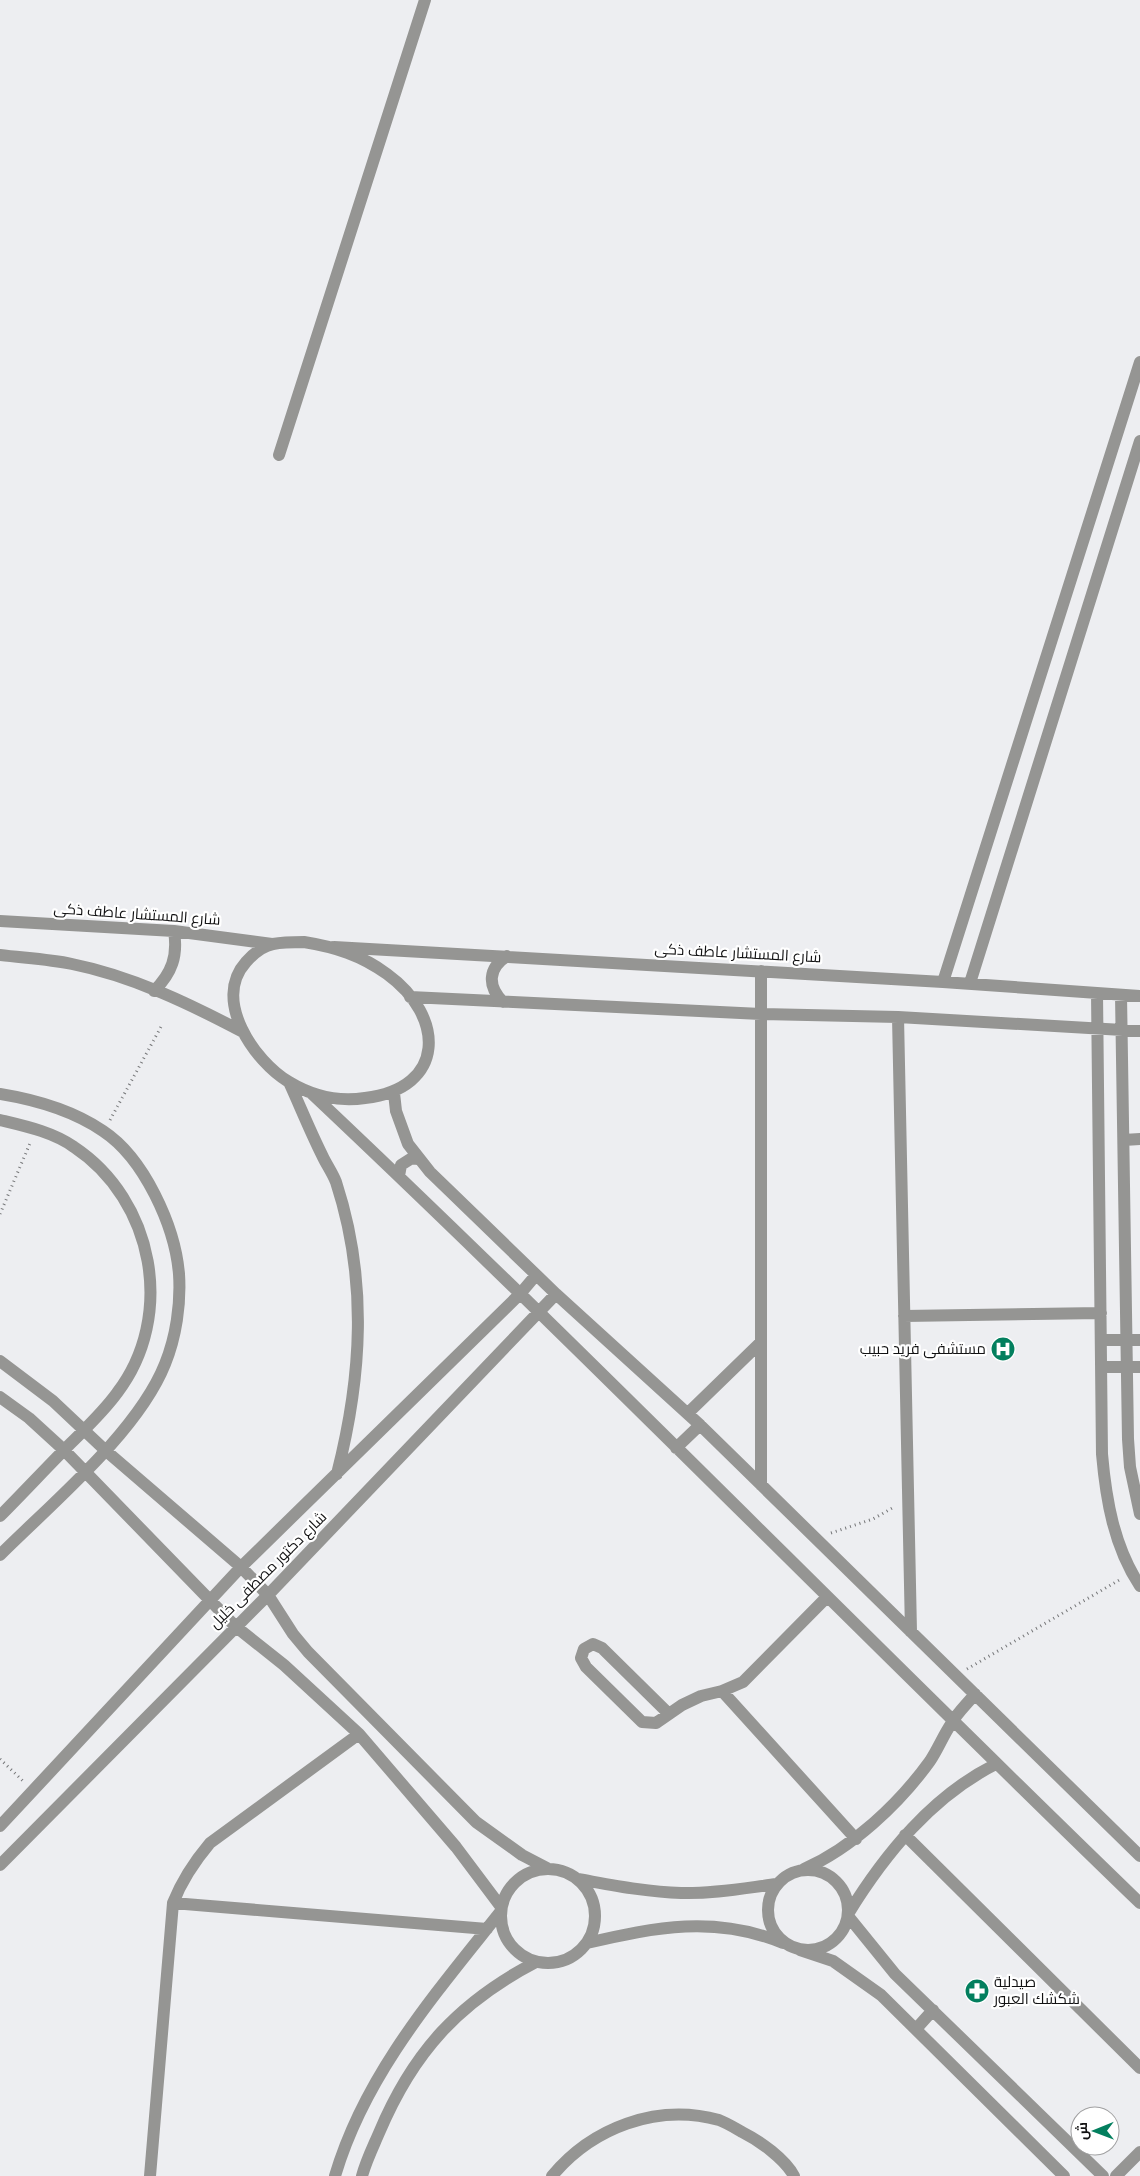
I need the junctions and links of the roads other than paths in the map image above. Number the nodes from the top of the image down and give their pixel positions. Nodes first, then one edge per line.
1 (424, 0) edge
2 (1140, 362) edge
3 (1140, 441) edge
4 (279, 455) dead end
5 (0, 921) edge
6 (174, 931) junction
7 (272, 944) junction
8 (334, 946) junction
9 (0, 955) edge
10 (507, 956) junction
11 (761, 971) junction
12 (943, 982) junction
13 (970, 984) junction
14 (154, 991) junction
15 (1097, 993) junction
16 (1121, 995) junction
17 (1140, 996) edge
18 (410, 997) junction
19 (503, 1002) junction
20 (761, 1014) junction
21 (898, 1017) junction
22 (1098, 1028) junction
23 (1122, 1030) junction
24 (1140, 1031) edge
25 (243, 1032) junction
26 (289, 1082) junction
27 (310, 1092) junction
28 (394, 1093) junction
29 (0, 1094) edge
30 (0, 1120) edge
31 (1140, 1139) edge
32 (1124, 1140) junction
33 (418, 1159) junction
34 (399, 1176) junction
35 (536, 1275) junction
36 (520, 1294) junction
37 (556, 1294) junction
38 (539, 1313) junction
39 (1101, 1313) junction
40 (904, 1316) junction
41 (1101, 1340) junction
42 (1134, 1340) edge
43 (760, 1343) junction
44 (0, 1361) edge
45 (1102, 1367) junction
46 (1134, 1367) edge
47 (0, 1397) edge
48 (688, 1413) junction
49 (700, 1424) junction
50 (84, 1430) junction
51 (676, 1448) junction
52 (64, 1450) junction
53 (105, 1450) junction
54 (84, 1472) junction
55 (336, 1475) junction
56 (761, 1485) junction
57 (1140, 1514) edge
58 (0, 1516) edge
59 (0, 1555) edge
60 (241, 1568) junction
61 (1140, 1586) edge
62 (268, 1595) junction
63 (827, 1597) junction
64 (210, 1601) junction
65 (235, 1626) junction
66 (911, 1632) junction
67 (722, 1691) junction
68 (974, 1694) junction
69 (669, 1714) junction
70 (952, 1721) junction
71 (358, 1734) junction
72 (996, 1764) junction
73 (0, 1826) edge
74 (905, 1835) junction
75 (856, 1839) junction
76 (1140, 1856) edge
77 (0, 1865) edge
78 (547, 1868) junction
79 (802, 1870) junction
80 (578, 1879) junction
81 (777, 1884) junction
82 (173, 1903) junction
83 (1140, 1903) edge
84 (501, 1909) junction
85 (848, 1915) junction
86 (487, 1929) junction
87 (587, 1942) junction
88 (794, 1947) junction
89 (536, 1962) junction
90 (933, 2010) junction
91 (916, 2029) junction
92 (1140, 2068) edge
93 (1140, 2152) edge
94 (150, 2176) edge
95 (335, 2176) edge
96 (362, 2176) edge
97 (552, 2176) edge
98 (794, 2176) edge
99 (1064, 2176) edge
100 (1103, 2176) edge
101 (1116, 2176) edge

1 - 4 street
2 - 12 street
3 - 13 street
5 - 6 street, شارع المستشار عاطف ذكى
6 - 7 street, شارع المستشار عاطف ذكى
6 - 14 street
7 - 8 street
7 - 25 street
8 - 10 street, شارع المستشار عاطف ذكى
8 - 18 street
9 - 14 street
10 - 11 street, شارع المستشار عاطف ذكى
10 - 19 street
11 - 12 street, شارع المستشار عاطف ذكى
11 - 20 street
12 - 13 street, شارع المستشار عاطف ذكى
13 - 15 street, شارع المستشار عاطف ذكى
14 - 25 street
15 - 16 street, شارع المستشار عاطف ذكى
15 - 22 street
16 - 17 street, شارع المستشار عاطف ذكى
16 - 23 street
18 - 19 street
18 - 28 street
19 - 20 street
20 - 21 street
20 - 43 street
21 - 22 street
21 - 40 street
22 - 23 street
22 - 39 street
23 - 24 street
23 - 32 street
25 - 26 street
26 - 27 street
26 - 55 street
27 - 28 street
27 - 34 street
28 - 33 street
29 - 53 street
30 - 50 street
31 - 32 street
32 - 42 street
33 - 34 street
33 - 35 street
34 - 36 street
35 - 36 street, شارع دكتور مصطفى خليل
35 - 37 street
36 - 38 street
36 - 55 street, شارع دكتور مصطفى خليل
37 - 38 street, شارع دكتور مصطفى خليل
37 - 48 street
38 - 51 street
38 - 62 street, شارع دكتور مصطفى خليل
39 - 40 street
39 - 41 street
40 - 66 street
41 - 42 street
41 - 45 street
42 - 46 street
43 - 48 street
43 - 56 street
44 - 50 street
45 - 46 street
45 - 61 street
46 - 57 street
47 - 52 street
48 - 49 street
49 - 51 street
49 - 56 street
50 - 52 street
50 - 53 street
51 - 63 street
52 - 54 street
52 - 58 street
53 - 54 street
53 - 60 street
54 - 59 street
54 - 64 street
55 - 60 street, شارع دكتور مصطفى خليل
56 - 66 street
60 - 62 street
60 - 64 street, شارع دكتور مصطفى خليل
62 - 65 street, شارع دكتور مصطفى خليل
62 - 78 street
63 - 67 street
63 - 70 street
64 - 65 street
64 - 73 street, شارع دكتور مصطفى خليل
65 - 71 street
65 - 77 street, شارع دكتور مصطفى خليل
66 - 68 street
67 - 69 street
67 - 75 street
68 - 70 street
68 - 76 street
69 - 69 street
70 - 72 street
70 - 75 street
71 - 82 street
71 - 84 street
72 - 74 street
72 - 83 street
74 - 85 street
74 - 92 street
75 - 79 street
78 - 80 street
78 - 84 street
79 - 81 street
79 - 85 street
80 - 81 street
80 - 87 street
81 - 88 street
82 - 86 street
82 - 94 street
84 - 86 street
84 - 89 street
85 - 88 street
85 - 90 street
86 - 95 street
87 - 88 street
87 - 89 street
88 - 91 street
89 - 96 street
90 - 91 street
90 - 100 street
91 - 99 street
93 - 101 street
97 - 98 street

